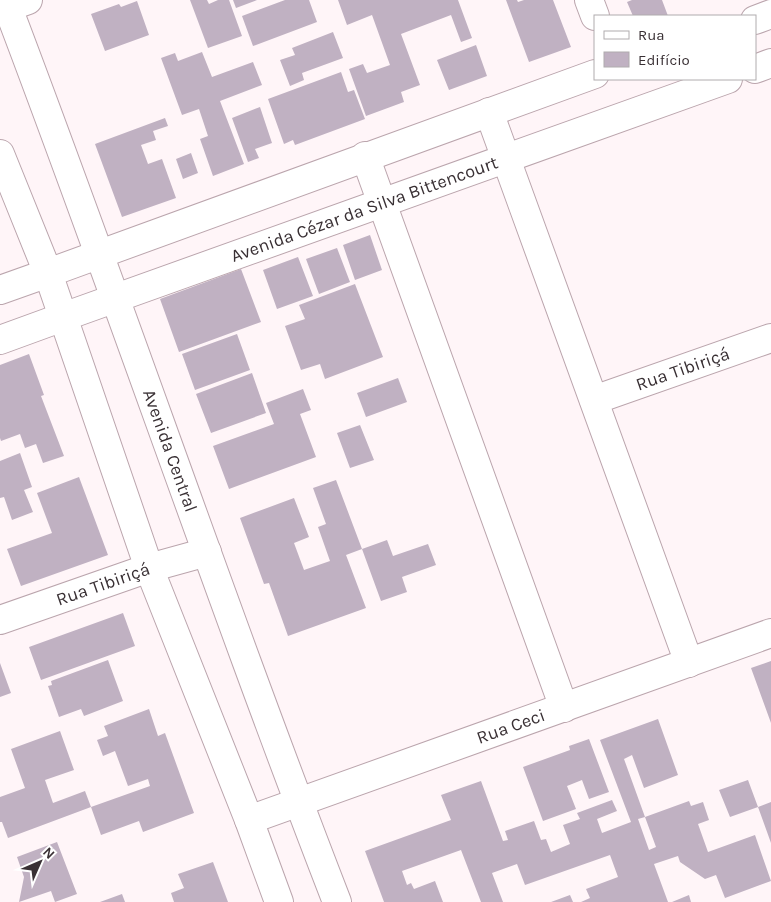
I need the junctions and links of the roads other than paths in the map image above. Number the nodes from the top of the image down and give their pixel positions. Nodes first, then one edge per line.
1 (589, 0) edge
2 (10, 4) edge
3 (771, 14) edge
4 (595, 15) edge
5 (756, 20) edge
6 (771, 63) edge
7 (756, 69) edge
8 (594, 74) edge
9 (725, 80) edge
10 (489, 112) junction
11 (0, 154) edge
12 (365, 156) junction
13 (506, 159) junction
14 (382, 204) junction
15 (101, 255) junction
16 (48, 272) junction
17 (0, 290) edge
18 (116, 298) junction
19 (63, 317) junction
20 (771, 338) edge
21 (0, 340) edge
22 (594, 400) junction
23 (207, 552) junction
24 (150, 568) junction
25 (0, 620) edge
26 (771, 633) edge
27 (689, 663) junction
28 (564, 708) junction
29 (298, 803) junction
30 (249, 820) junction
31 (279, 902) edge
32 (337, 902) edge

1 - 4 street
2 - 15 street, Avenida Central
3 - 5 street
6 - 7 street
8 - 10 street
9 - 13 street, Avenida Cézar da Silva Bittencourt
10 - 12 street
10 - 13 street
11 - 16 street
12 - 14 street
12 - 15 street
13 - 14 street, Avenida Cézar da Silva Bittencourt
13 - 22 street
14 - 18 street, Avenida Cézar da Silva Bittencourt
14 - 28 street
15 - 16 street
15 - 18 street, Avenida Central
16 - 17 street
16 - 19 street
18 - 19 street, Avenida Cézar da Silva Bittencourt
18 - 23 street, Avenida Central
19 - 21 street, Avenida Cézar da Silva Bittencourt
19 - 24 street
20 - 22 street, Rua Tibiriçá
22 - 27 street
23 - 24 street, Rua Tibiriçá
23 - 29 street, Avenida Central
24 - 25 street, Rua Tibiriçá
24 - 30 street
26 - 27 street, Rua Ceci
27 - 28 street, Rua Ceci
28 - 29 street, Rua Ceci
29 - 30 street, Rua Ceci
29 - 32 street, Avenida Central
30 - 31 street

